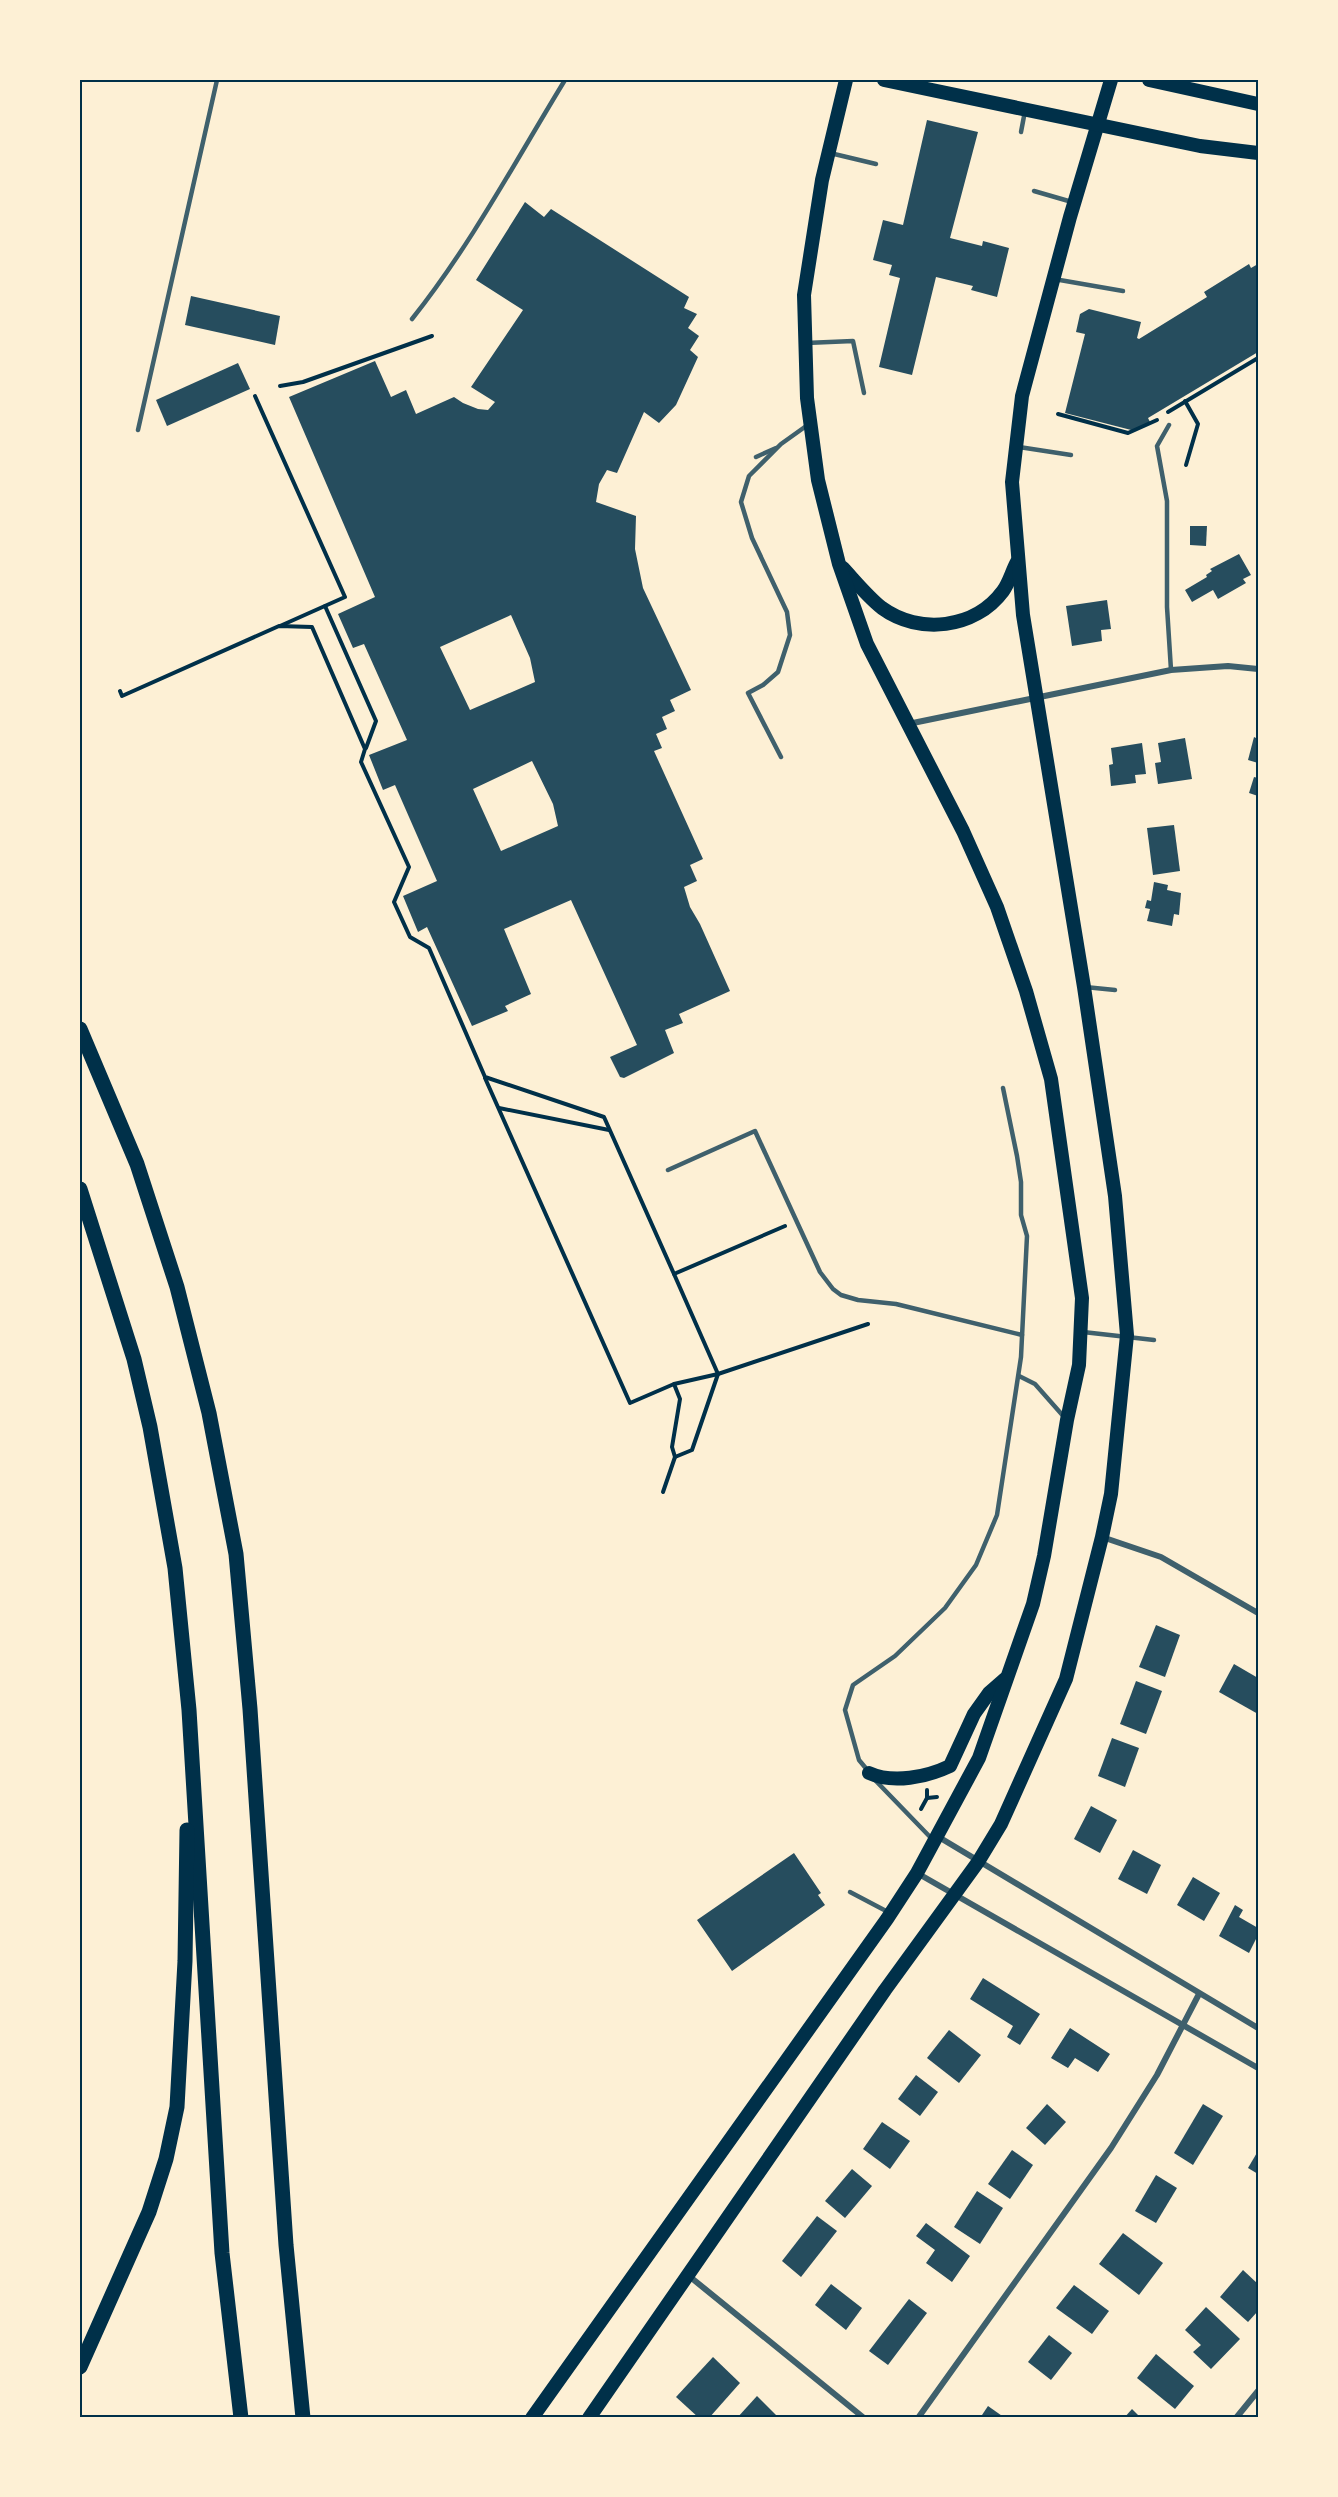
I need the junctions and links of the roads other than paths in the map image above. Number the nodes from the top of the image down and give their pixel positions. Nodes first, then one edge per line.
1 (217, 80) edge
2 (565, 80) edge
3 (846, 80) edge
4 (884, 80) edge
5 (1111, 80) edge
6 (1149, 80) edge
7 (1258, 104) edge
8 (1025, 111) junction
9 (1097, 126) junction
10 (1021, 132) dead end
11 (828, 152) junction
12 (1258, 153) edge
13 (876, 164) dead end
14 (1034, 191) dead end
15 (1075, 203) junction
16 (1054, 279) junction
17 (1123, 291) dead end
18 (412, 319) dead end
19 (806, 343) junction
20 (864, 393) dead end
21 (811, 423) junction
22 (1169, 425) dead end
23 (138, 430) dead end
24 (1016, 446) junction
25 (778, 447) junction
26 (1071, 455) dead end
27 (756, 457) dead end
28 (1018, 560) junction
29 (839, 564) junction
30 (1258, 668) edge
31 (1171, 670) junction
32 (1037, 698) junction
33 (908, 724) junction
34 (781, 757) dead end
35 (1084, 987) junction
36 (1115, 990) dead end
37 (80, 1029) edge
38 (1003, 1088) dead end
39 (668, 1170) dead end
40 (80, 1189) edge
41 (1080, 1331) junction
42 (1022, 1335) junction
43 (1126, 1335) junction
44 (1154, 1340) dead end
45 (1019, 1376) junction
46 (1067, 1420) junction
47 (1102, 1537) junction
48 (1258, 1613) edge
49 (1007, 1677) junction
50 (189, 1710) junction
51 (869, 1773) junction
52 (936, 1839) junction
53 (978, 1862) junction
54 (917, 1873) junction
55 (850, 1892) dead end
56 (954, 1895) junction
57 (891, 1913) junction
58 (1199, 1994) junction
59 (1182, 2025) junction
60 (1258, 2028) edge
61 (1258, 2068) edge
62 (688, 2276) junction
63 (80, 2367) edge
64 (1258, 2391) edge
65 (241, 2418) edge
66 (303, 2418) edge
67 (532, 2418) edge
68 (589, 2418) edge
69 (864, 2418) edge
70 (918, 2418) edge
71 (1236, 2418) edge

1 - 23 lane
2 - 18 lane
3 - 11 main road
4 - 8 main road
5 - 9 main road
6 - 7 main road
8 - 9 main road
8 - 10 lane
9 - 12 main road
9 - 15 main road
11 - 13 lane
11 - 19 main road
14 - 15 lane
15 - 16 main road
16 - 17 lane
16 - 24 main road
19 - 20 lane
19 - 21 main road
21 - 25 lane
21 - 29 main road
22 - 31 lane
24 - 26 lane
24 - 28 main road
25 - 27 lane
25 - 34 lane
28 - 29 main road
28 - 32 main road
29 - 33 main road
30 - 31 street
31 - 32 street
32 - 33 street
32 - 35 main road
33 - 41 main road
35 - 36 lane
35 - 43 main road
37 - 66 highway
38 - 42 lane
39 - 42 lane
40 - 50 highway
41 - 43 lane
41 - 46 main road
42 - 45 lane
43 - 44 lane
43 - 47 main road
45 - 46 lane
45 - 51 lane
46 - 49 main road
47 - 48 street
47 - 53 main road
49 - 51 main road
49 - 52 main road
50 - 63 highway
50 - 65 highway
51 - 52 lane
52 - 53 street
52 - 54 main road
53 - 56 main road
53 - 58 street
54 - 56 street
54 - 57 main road
55 - 57 lane
56 - 59 street
56 - 62 main road
57 - 67 main road
58 - 59 street
58 - 60 street
59 - 61 street
59 - 70 street
62 - 68 main road
62 - 69 street
64 - 71 street

